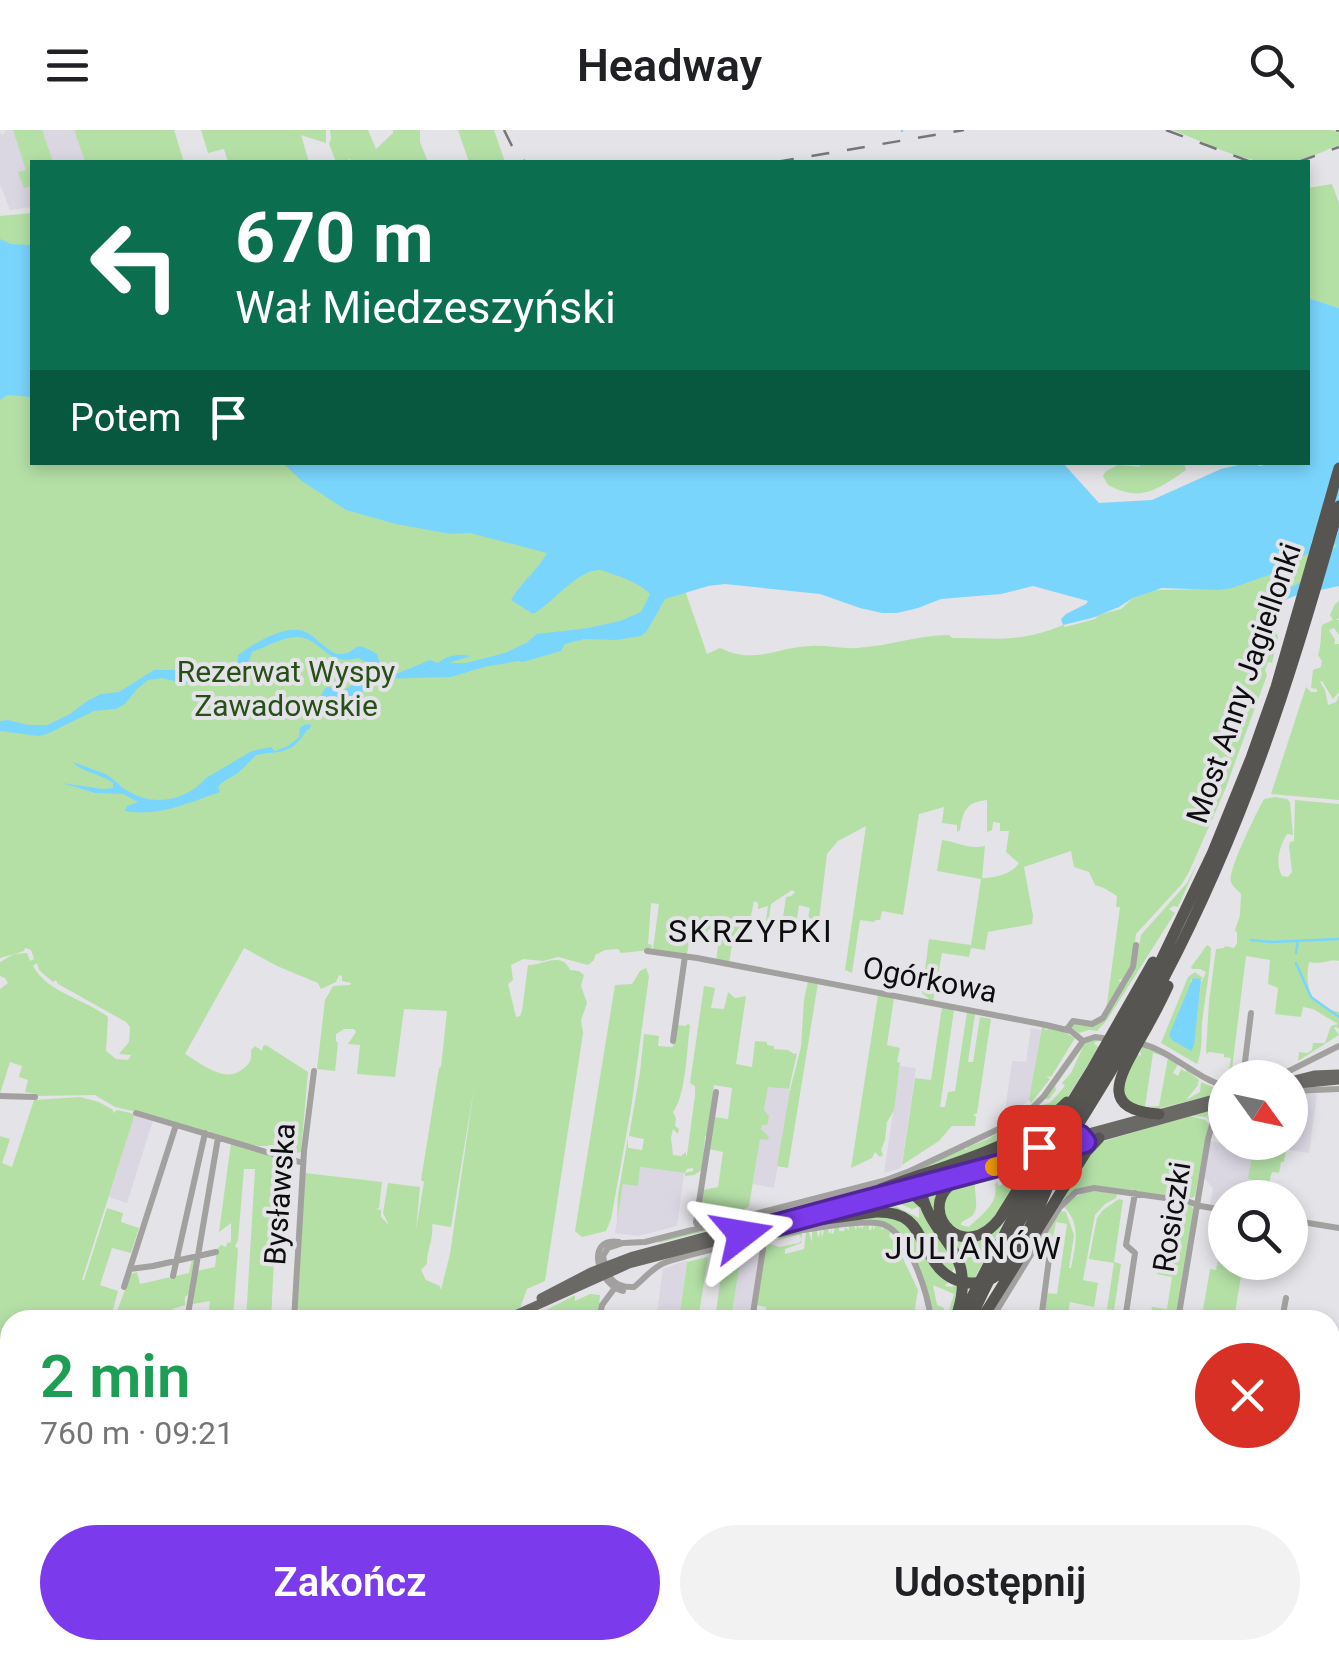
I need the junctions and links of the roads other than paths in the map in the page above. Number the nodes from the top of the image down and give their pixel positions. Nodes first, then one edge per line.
1 (1339, 468) edge
2 (1339, 506) edge
3 (1191, 913) junction
4 (1136, 945) dead end
5 (646, 951) dead end
6 (685, 956) junction
7 (1251, 1013) dead end
8 (1067, 1030) junction
9 (1124, 1040) junction
10 (1083, 1041) junction
11 (672, 1042) dead end
12 (1339, 1046) edge
13 (1245, 1060) edge
14 (1308, 1062) edge
15 (314, 1071) dead end
16 (1091, 1071) junction
17 (1339, 1077) edge
18 (1308, 1078) edge
19 (1208, 1080) edge
20 (1308, 1087) edge
21 (1339, 1089) edge
22 (716, 1092) dead end
23 (0, 1096) edge
24 (35, 1097) dead end
25 (1208, 1105) edge
26 (1208, 1107) edge
27 (136, 1113) dead end
28 (1159, 1114) junction
29 (176, 1125) junction
30 (205, 1133) junction
31 (218, 1138) junction
32 (1054, 1138) junction
33 (1100, 1138) joint
34 (1208, 1139) edge
35 (1081, 1141) junction
36 (1048, 1157) junction
37 (303, 1163) junction
38 (979, 1171) junction
39 (924, 1182) junction
40 (880, 1190) junction
41 (896, 1192) junction
42 (1134, 1193) junction
43 (923, 1203) junction
44 (1197, 1204) junction
45 (1208, 1206) edge
46 (1308, 1223) edge
47 (775, 1226) junction
48 (698, 1228) junction
49 (1339, 1228) edge
50 (1044, 1236) junction
51 (762, 1238) junction
52 (216, 1252) dead end
53 (198, 1256) junction
54 (176, 1261) junction
55 (621, 1267) junction
56 (130, 1268) junction
57 (604, 1270) junction
58 (173, 1276) dead end
59 (614, 1286) junction
60 (124, 1287) dead end
61 (1286, 1298) dead end
62 (190, 1310) edge
63 (295, 1310) edge
64 (524, 1310) edge
65 (601, 1310) edge
66 (754, 1310) edge
67 (929, 1310) edge
68 (960, 1310) edge
69 (963, 1310) edge
70 (975, 1310) edge
71 (987, 1310) edge
72 (997, 1310) edge
73 (1041, 1310) edge
74 (1127, 1310) edge
75 (1180, 1310) edge
76 (1284, 1310) edge

1 - 3 highway, Most Anny Jagiellonki
2 - 3 highway, Most Anny Jagiellonki
3 - 9 highway
3 - 9 highway
4 - 8 street
5 - 6 street, Ogórkowa
6 - 8 street, Ogórkowa
6 - 11 street
7 - 13 street
8 - 10 street, Ogórkowa
9 - 16 highway
9 - 28 highway
9 - 32 highway
9 - 35 highway
10 - 19 street
10 - 48 street
12 - 14 street
15 - 37 street, Bysławska
16 - 32 highway
16 - 40 highway
17 - 18 main road
20 - 21 street
22 - 48 street
23 - 24 street
25 - 28 main road
26 - 33 main road
27 - 29 street
28 - 35 main road
29 - 30 street
29 - 56 street
30 - 31 street
30 - 54 street
31 - 37 street
31 - 53 street
32 - 36 highway
33 - 35 highway
34 - 44 street, Rosiczki
35 - 36 highway
35 - 38 main road
35 - 39 main road
35 - 71 highway
36 - 38 highway
36 - 47 highway
36 - 69 highway
36 - 70 highway
37 - 63 street, Bysławska
38 - 39 main road
39 - 40 main road
39 - 41 main road
39 - 43 highway
40 - 57 main road
41 - 43 highway
41 - 47 main road
42 - 44 street
42 - 50 street
42 - 74 street
43 - 68 highway
44 - 45 street
44 - 75 street, Rosiczki
46 - 49 street
47 - 55 main road
48 - 57 street
50 - 72 street
50 - 73 street
51 - 59 street
51 - 66 street
51 - 67 street
52 - 53 street
53 - 54 street
53 - 62 street
54 - 56 street
54 - 58 street
55 - 57 main road
55 - 59 street
56 - 60 street
57 - 59 street
57 - 64 main road
59 - 65 street
61 - 76 street

